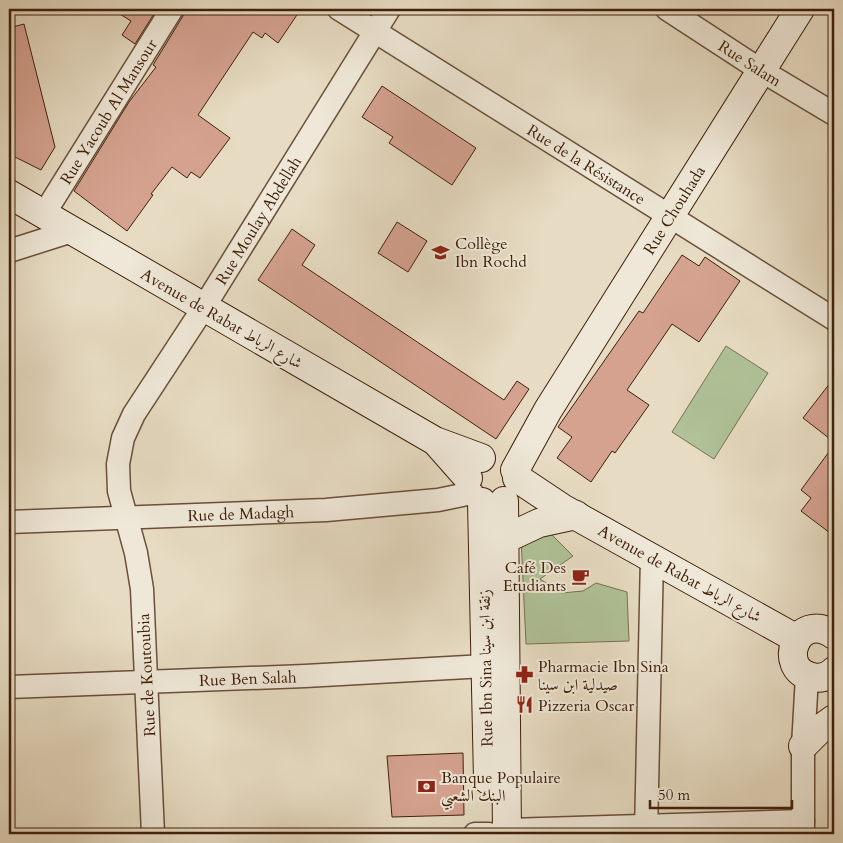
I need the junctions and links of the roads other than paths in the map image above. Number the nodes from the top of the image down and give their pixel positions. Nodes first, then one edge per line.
1 (172, 9) edge
2 (339, 9) edge
3 (389, 9) edge
4 (667, 9) edge
5 (800, 9) edge
6 (375, 32) junction
7 (762, 71) junction
8 (834, 114) edge
9 (9, 194) edge
10 (44, 214) junction
11 (670, 217) junction
12 (72, 231) junction
13 (9, 251) edge
14 (204, 307) junction
15 (834, 319) edge
16 (494, 481) junction
17 (569, 511) junction
18 (126, 518) junction
19 (9, 522) edge
20 (505, 539) junction
21 (652, 557) junction
22 (834, 635) edge
23 (797, 639) junction
24 (485, 666) junction
25 (834, 671) edge
26 (808, 676) junction
27 (147, 682) junction
28 (9, 687) edge
29 (834, 719) edge
30 (803, 746) junction
31 (803, 828) edge
32 (646, 831) edge
33 (498, 833) edge
34 (153, 834) edge
35 (476, 834) edge

1 - 10 street, Rue Yacoub Al Mansour
2 - 6 street, Rue de la Résistance
3 - 6 street, Rue Moulay Abdellah
4 - 7 street, Rue Salam
5 - 7 street, Rue Chouhada
6 - 11 street, Rue de la Résistance
6 - 14 street, Rue Moulay Abdellah
7 - 8 street, Rue Salam
7 - 11 street, Rue Chouhada
9 - 10 street, Avenue de Rabat شارع الرباط
10 - 12 street, Avenue de Rabat شارع الرباط
11 - 15 street, Rue de la Résistance
11 - 16 street, Rue Chouhada
12 - 13 street
12 - 14 street, Avenue de Rabat شارع الرباط
14 - 16 street, Avenue de Rabat شارع الرباط
14 - 18 street, Rue Moulay Abdellah
16 - 17 street, Avenue de Rabat شارع الرباط
16 - 18 street, Rue de Madagh
16 - 20 street, Rue Ibn Sina زنقة ابن سينا
16 - 24 street, Rue Ibn Sina زنقة ابن سينا
17 - 20 street
17 - 21 street, Avenue de Rabat شارع الرباط
18 - 19 street, Rue de Madagh
18 - 27 street, Rue de Koutoubia
20 - 33 street, Rue Ibn Sina زنقة ابن سينا
21 - 23 street, Avenue de Rabat شارع الرباط
21 - 32 street
22 - 23 street
23 - 26 street
24 - 27 street, Rue Ben Salah
24 - 33 street, Rue Ibn Sina زنقة ابن سينا
25 - 26 street
26 - 30 street
27 - 28 street, Rue Ben Salah
27 - 34 street, Rue de Koutoubia
29 - 30 street
30 - 31 street
31 - 32 street
32 - 33 street
33 - 35 street

